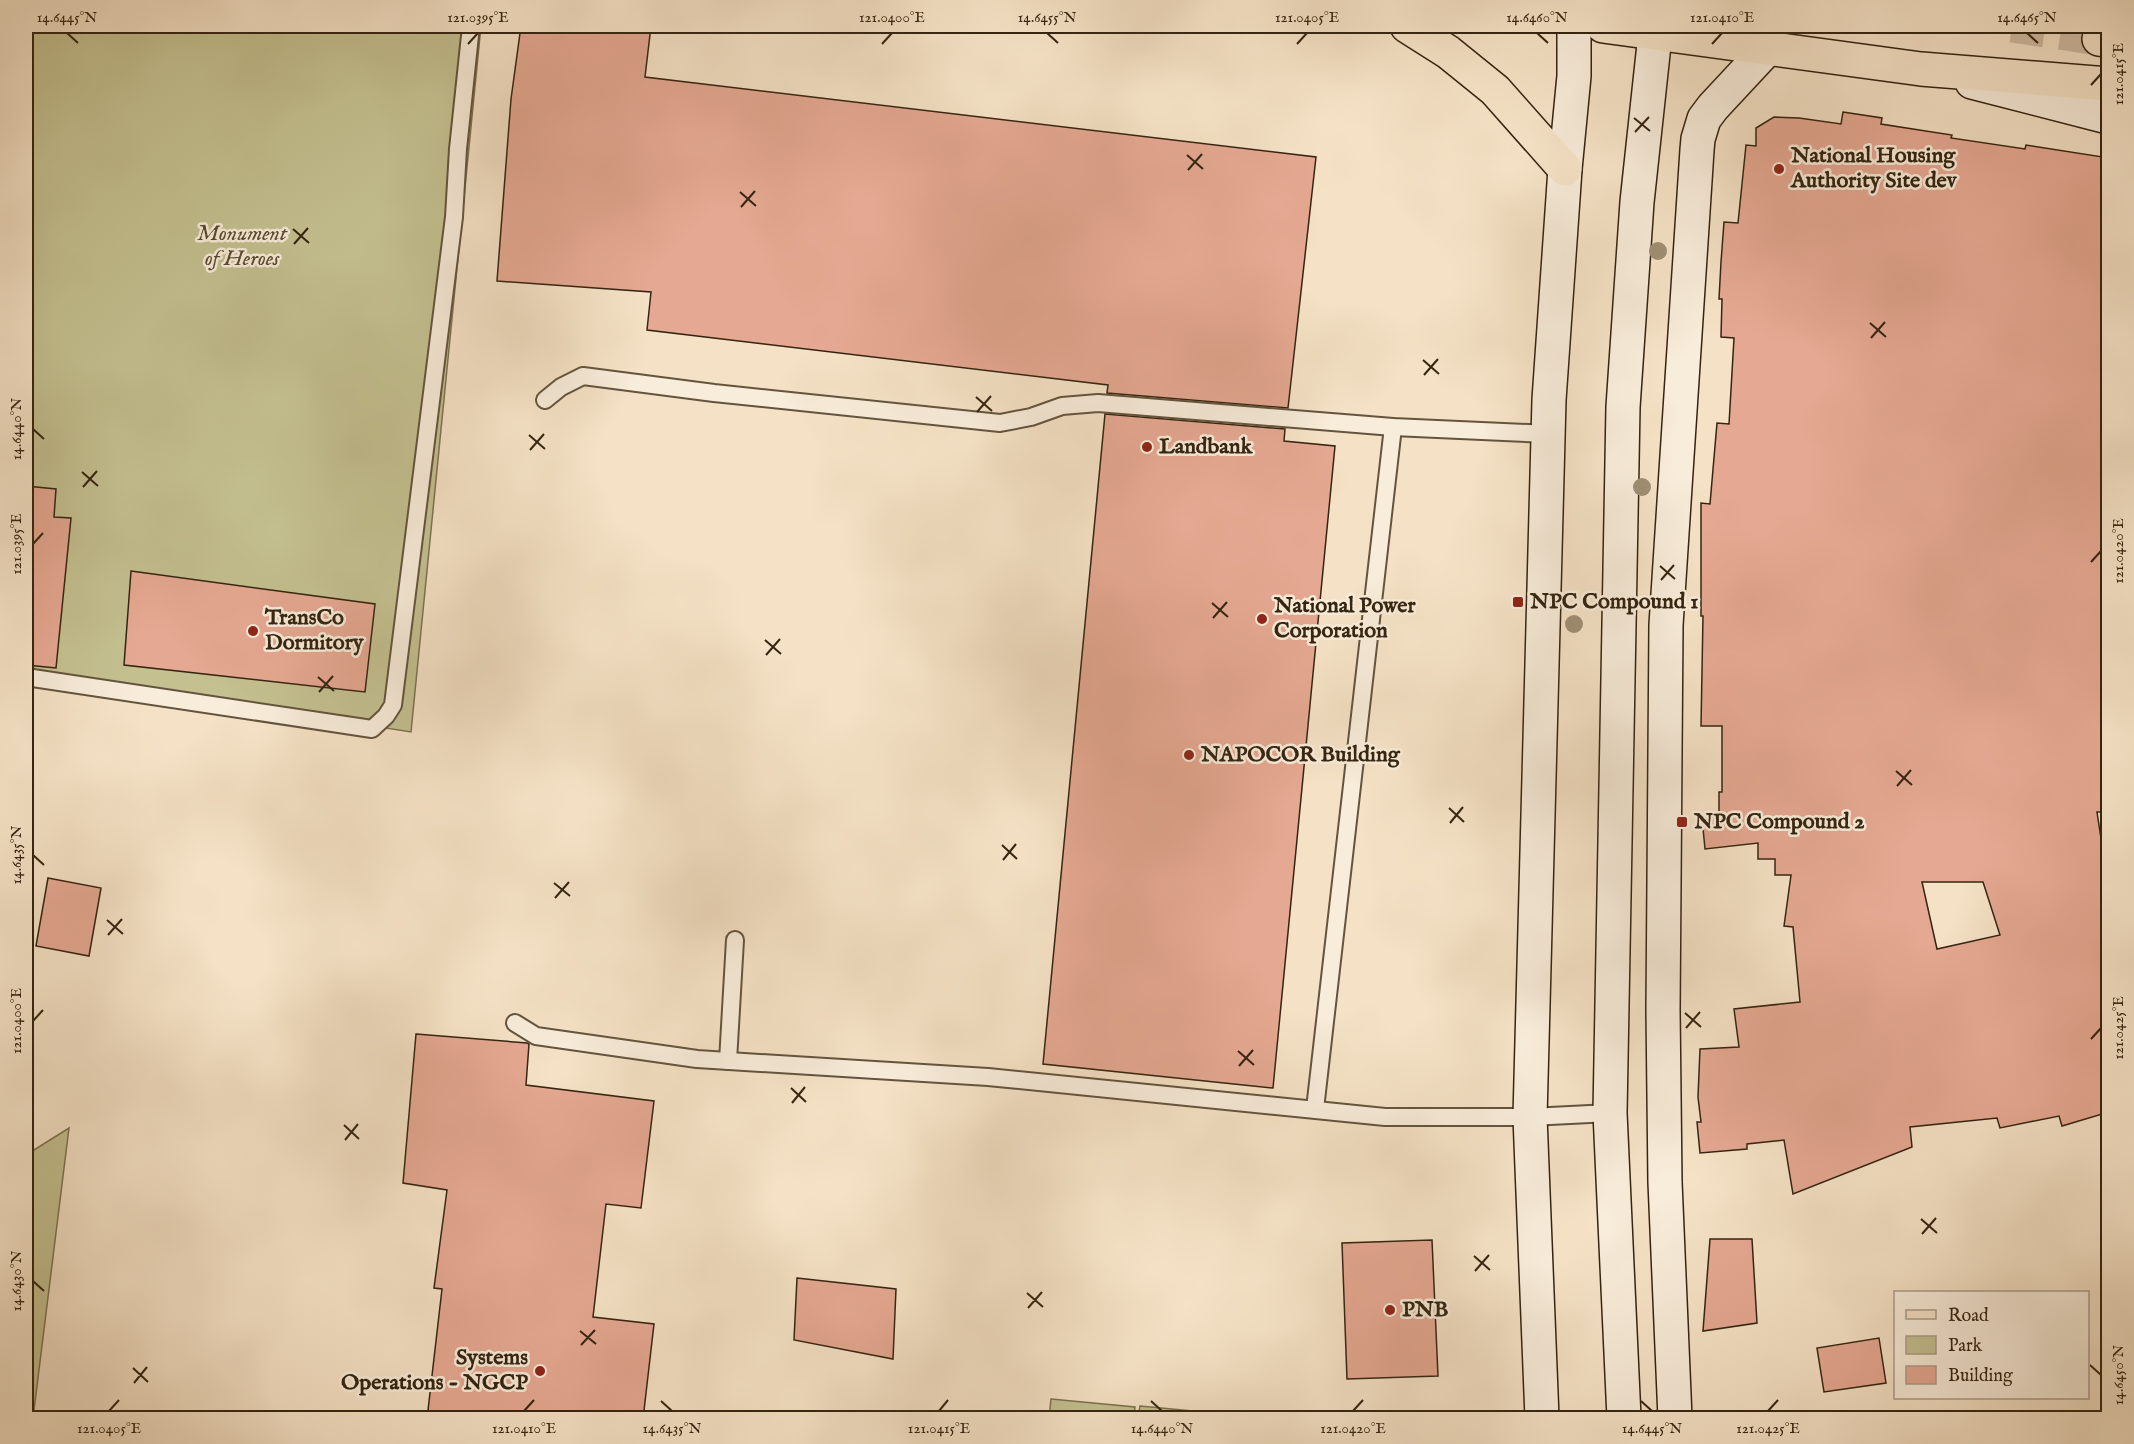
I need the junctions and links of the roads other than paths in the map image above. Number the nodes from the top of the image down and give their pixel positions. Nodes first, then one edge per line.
1 (471, 26) edge
2 (1407, 26) edge
3 (1574, 26) edge
4 (1604, 26) edge
5 (1655, 29) edge
6 (1768, 48) junction
7 (1921, 69) junction
8 (2109, 84) edge
9 (2109, 117) edge
10 (1565, 169) junction
11 (546, 400) dead end
12 (1393, 427) junction
13 (1549, 434) junction
14 (26, 677) edge
15 (735, 940) dead end
16 (515, 1023) dead end
17 (728, 1061) junction
18 (1315, 1109) junction
19 (1610, 1113) junction
20 (1530, 1117) junction
21 (1542, 1419) edge
22 (1623, 1419) edge
23 (1675, 1419) edge

1 - 14 lane
2 - 10 main road
3 - 10 main road
4 - 5 main road
5 - 6 main road
5 - 19 main road
6 - 7 main road
6 - 23 main road
7 - 8 main road
7 - 9 main road
10 - 13 main road
11 - 12 lane
12 - 13 lane
12 - 18 lane
13 - 20 main road
15 - 17 lane
16 - 17 lane
17 - 18 lane
18 - 20 lane
19 - 20 lane
19 - 22 main road
20 - 21 main road

